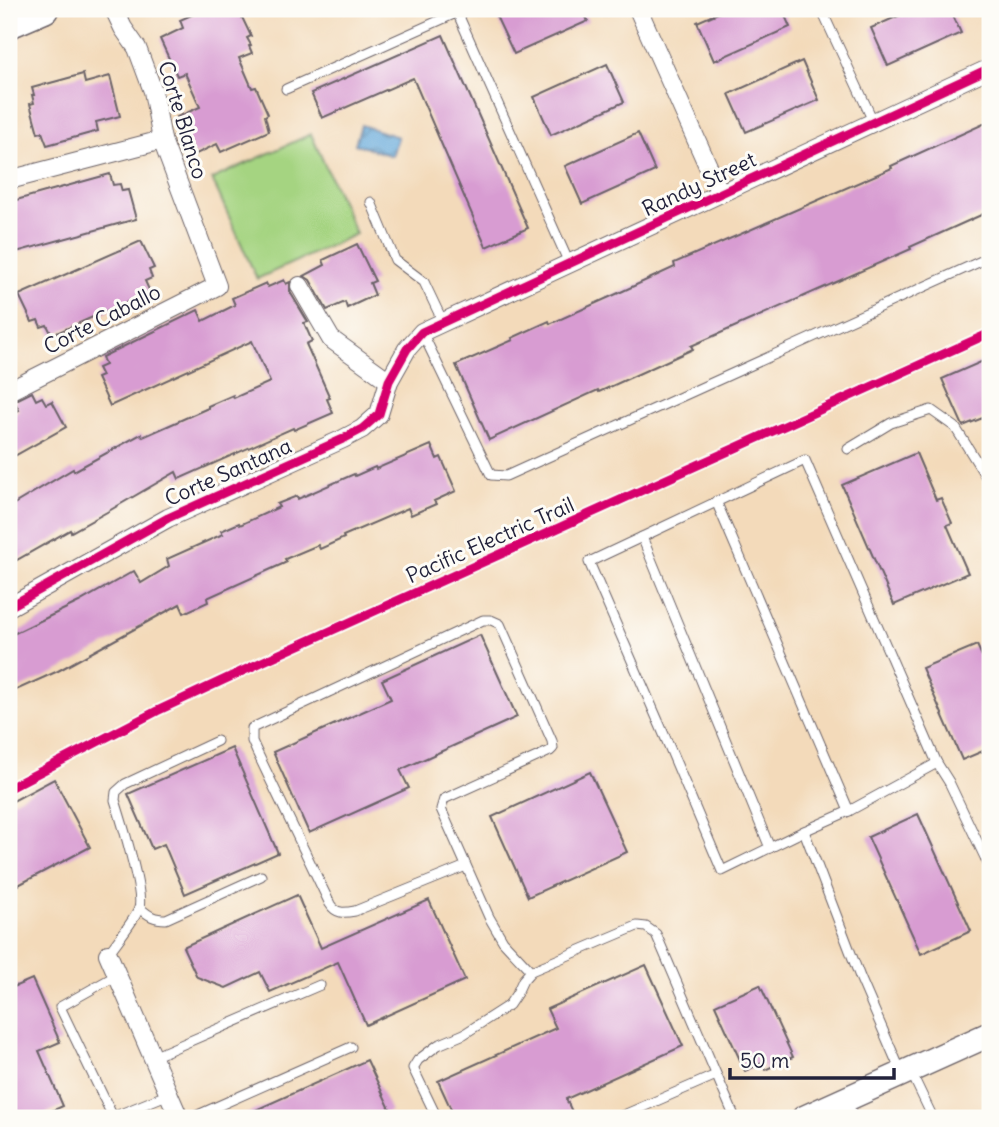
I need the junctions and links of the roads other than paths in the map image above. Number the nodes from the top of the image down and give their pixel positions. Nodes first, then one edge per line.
1 (44, 9) edge
2 (114, 9) edge
3 (638, 9) edge
4 (821, 9) edge
5 (461, 11) edge
6 (9, 24) edge
7 (990, 68) edge
8 (286, 89) dead end
9 (873, 123) junction
10 (162, 140) junction
11 (9, 180) edge
12 (720, 194) junction
13 (370, 202) dead end
14 (990, 257) edge
15 (569, 263) junction
16 (216, 286) joint
17 (300, 286) dead end
18 (443, 322) junction
19 (422, 332) junction
20 (389, 382) junction
21 (9, 391) edge
22 (848, 449) dead end
23 (990, 483) edge
24 (716, 501) junction
25 (642, 537) junction
26 (9, 607) edge
27 (218, 741) dead end
28 (937, 763) junction
29 (849, 811) junction
30 (804, 831) junction
31 (770, 848) junction
32 (466, 866) junction
33 (990, 868) edge
34 (261, 876) dead end
35 (140, 908) junction
36 (108, 954) joint
37 (531, 971) junction
38 (117, 975) junction
39 (320, 985) dead end
40 (990, 1034) edge
41 (351, 1047) dead end
42 (153, 1058) junction
43 (906, 1072) junction
44 (716, 1075) junction
45 (169, 1094) junction
46 (850, 1109) edge
47 (179, 1118) edge
48 (191, 1118) edge
49 (437, 1118) edge
50 (617, 1118) edge
51 (735, 1118) edge
52 (804, 1118) edge
53 (933, 1118) edge

1 - 6 main road
2 - 10 street, Corte Blanco
3 - 12 street
4 - 9 lane
5 - 8 lane
5 - 15 lane
7 - 9 street, Randy Street
9 - 12 street, Randy Street
10 - 11 street
10 - 16 street, Corte Blanco
12 - 15 street, Randy Street
13 - 18 lane
14 - 19 lane
15 - 18 street, Randy Street
16 - 21 street, Corte Caballo
17 - 20 street
18 - 19 street, Randy Street
19 - 20 street, Corte Santana
20 - 26 street, Corte Santana
22 - 23 lane
24 - 25 lane
24 - 28 lane
24 - 29 lane
25 - 31 lane
25 - 31 lane
27 - 35 lane
28 - 29 lane
28 - 33 lane
29 - 30 lane
30 - 31 lane
30 - 43 lane
32 - 32 lane
32 - 37 lane
34 - 35 lane
35 - 36 lane
36 - 38 street
37 - 44 lane
37 - 49 lane
38 - 42 street
38 - 45 lane
39 - 42 lane
40 - 43 street
41 - 48 lane
42 - 45 street
43 - 46 street
43 - 53 lane
44 - 50 lane
44 - 51 lane
45 - 47 street
46 - 52 street

